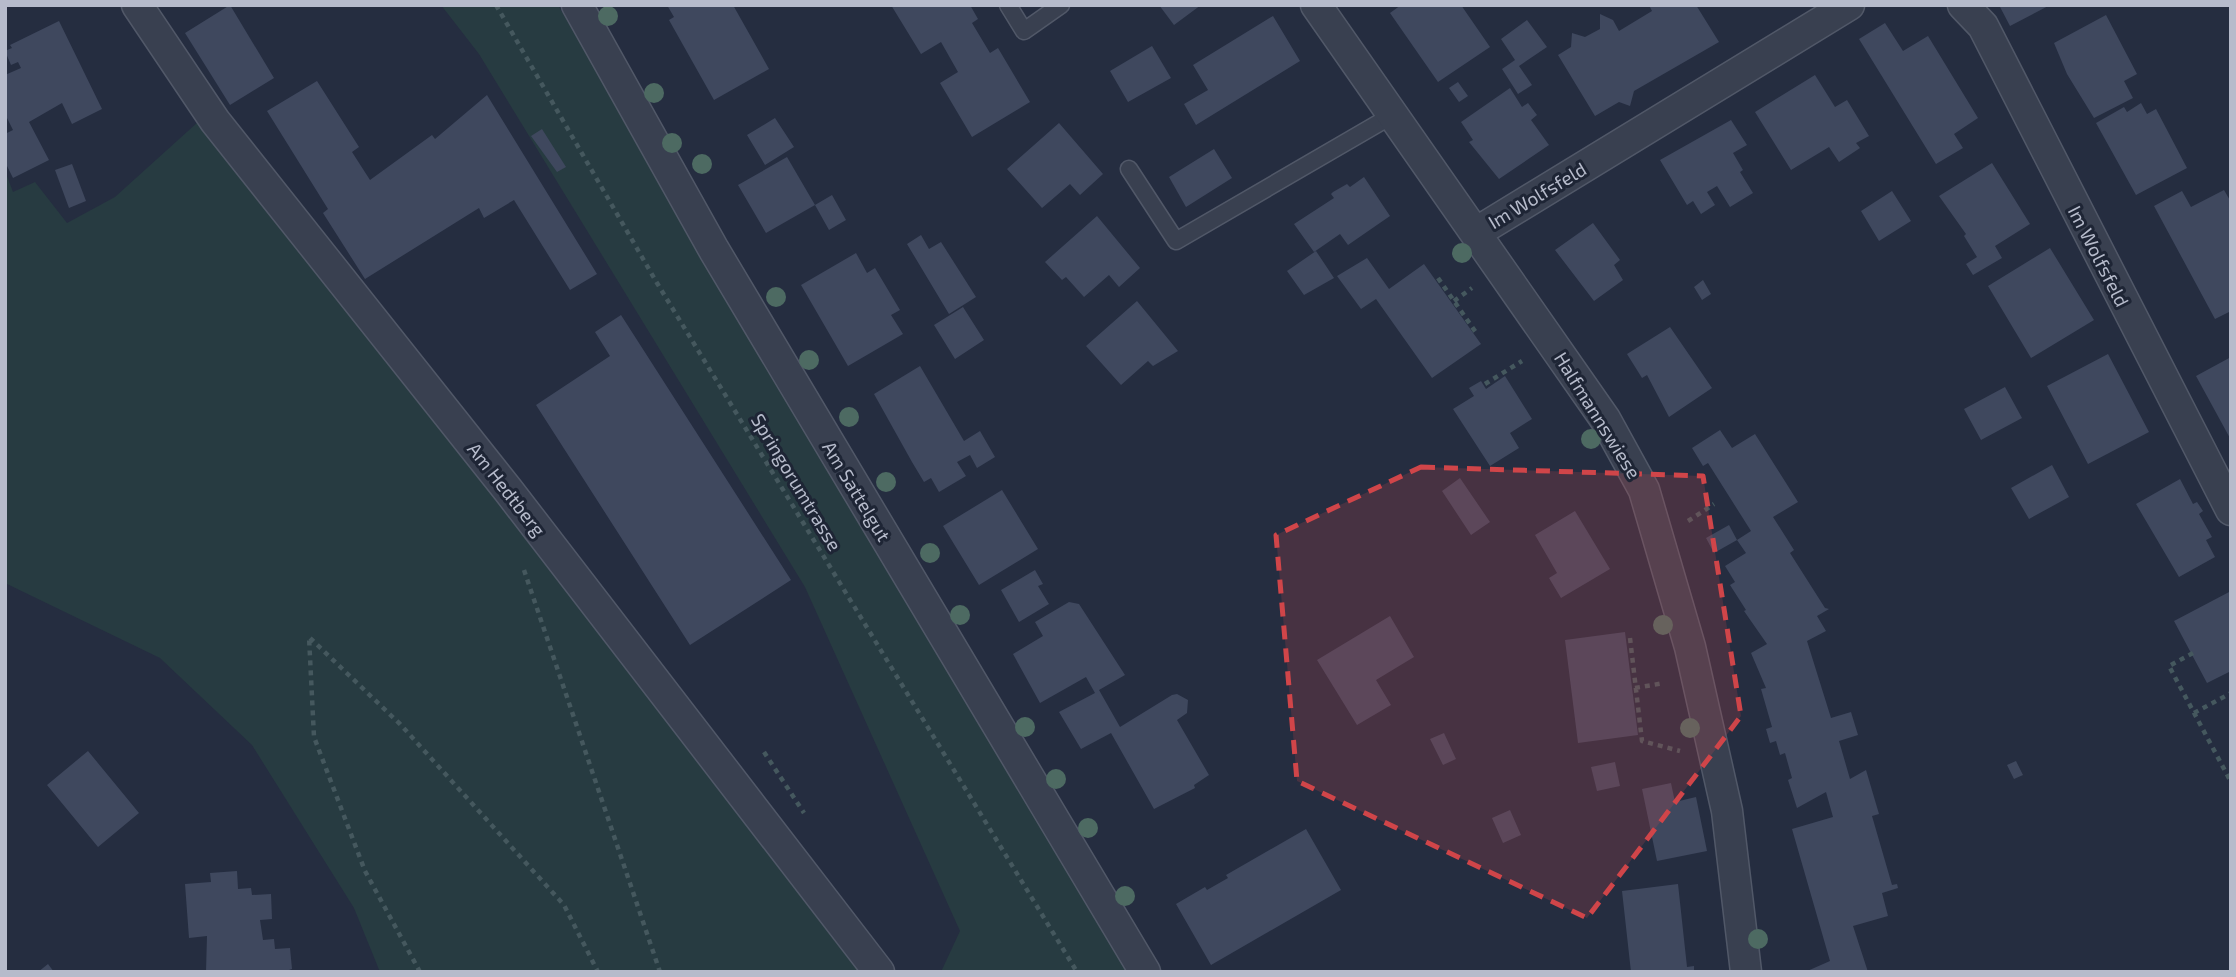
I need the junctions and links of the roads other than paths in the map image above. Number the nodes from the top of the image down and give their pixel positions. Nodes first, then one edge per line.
1 (137, 5) edge
2 (577, 5) edge
3 (1008, 5) edge
4 (1061, 5) edge
5 (1316, 5) edge
6 (1849, 5) edge
7 (1963, 5) edge
8 (1391, 116) junction
9 (1129, 169) dead end
10 (1476, 232) junction
11 (2231, 510) edge
12 (879, 972) edge
13 (1145, 972) edge
14 (1746, 972) edge

1 - 12 street, Am Hedtberg
2 - 13 street, Am Sattelgut
3 - 4 lane
5 - 8 street, Halfmannswiese
6 - 10 street, Im Wolfsfeld
7 - 11 street, Im Wolfsfeld
8 - 9 lane
8 - 10 street, Halfmannswiese
10 - 14 street, Halfmannswiese

